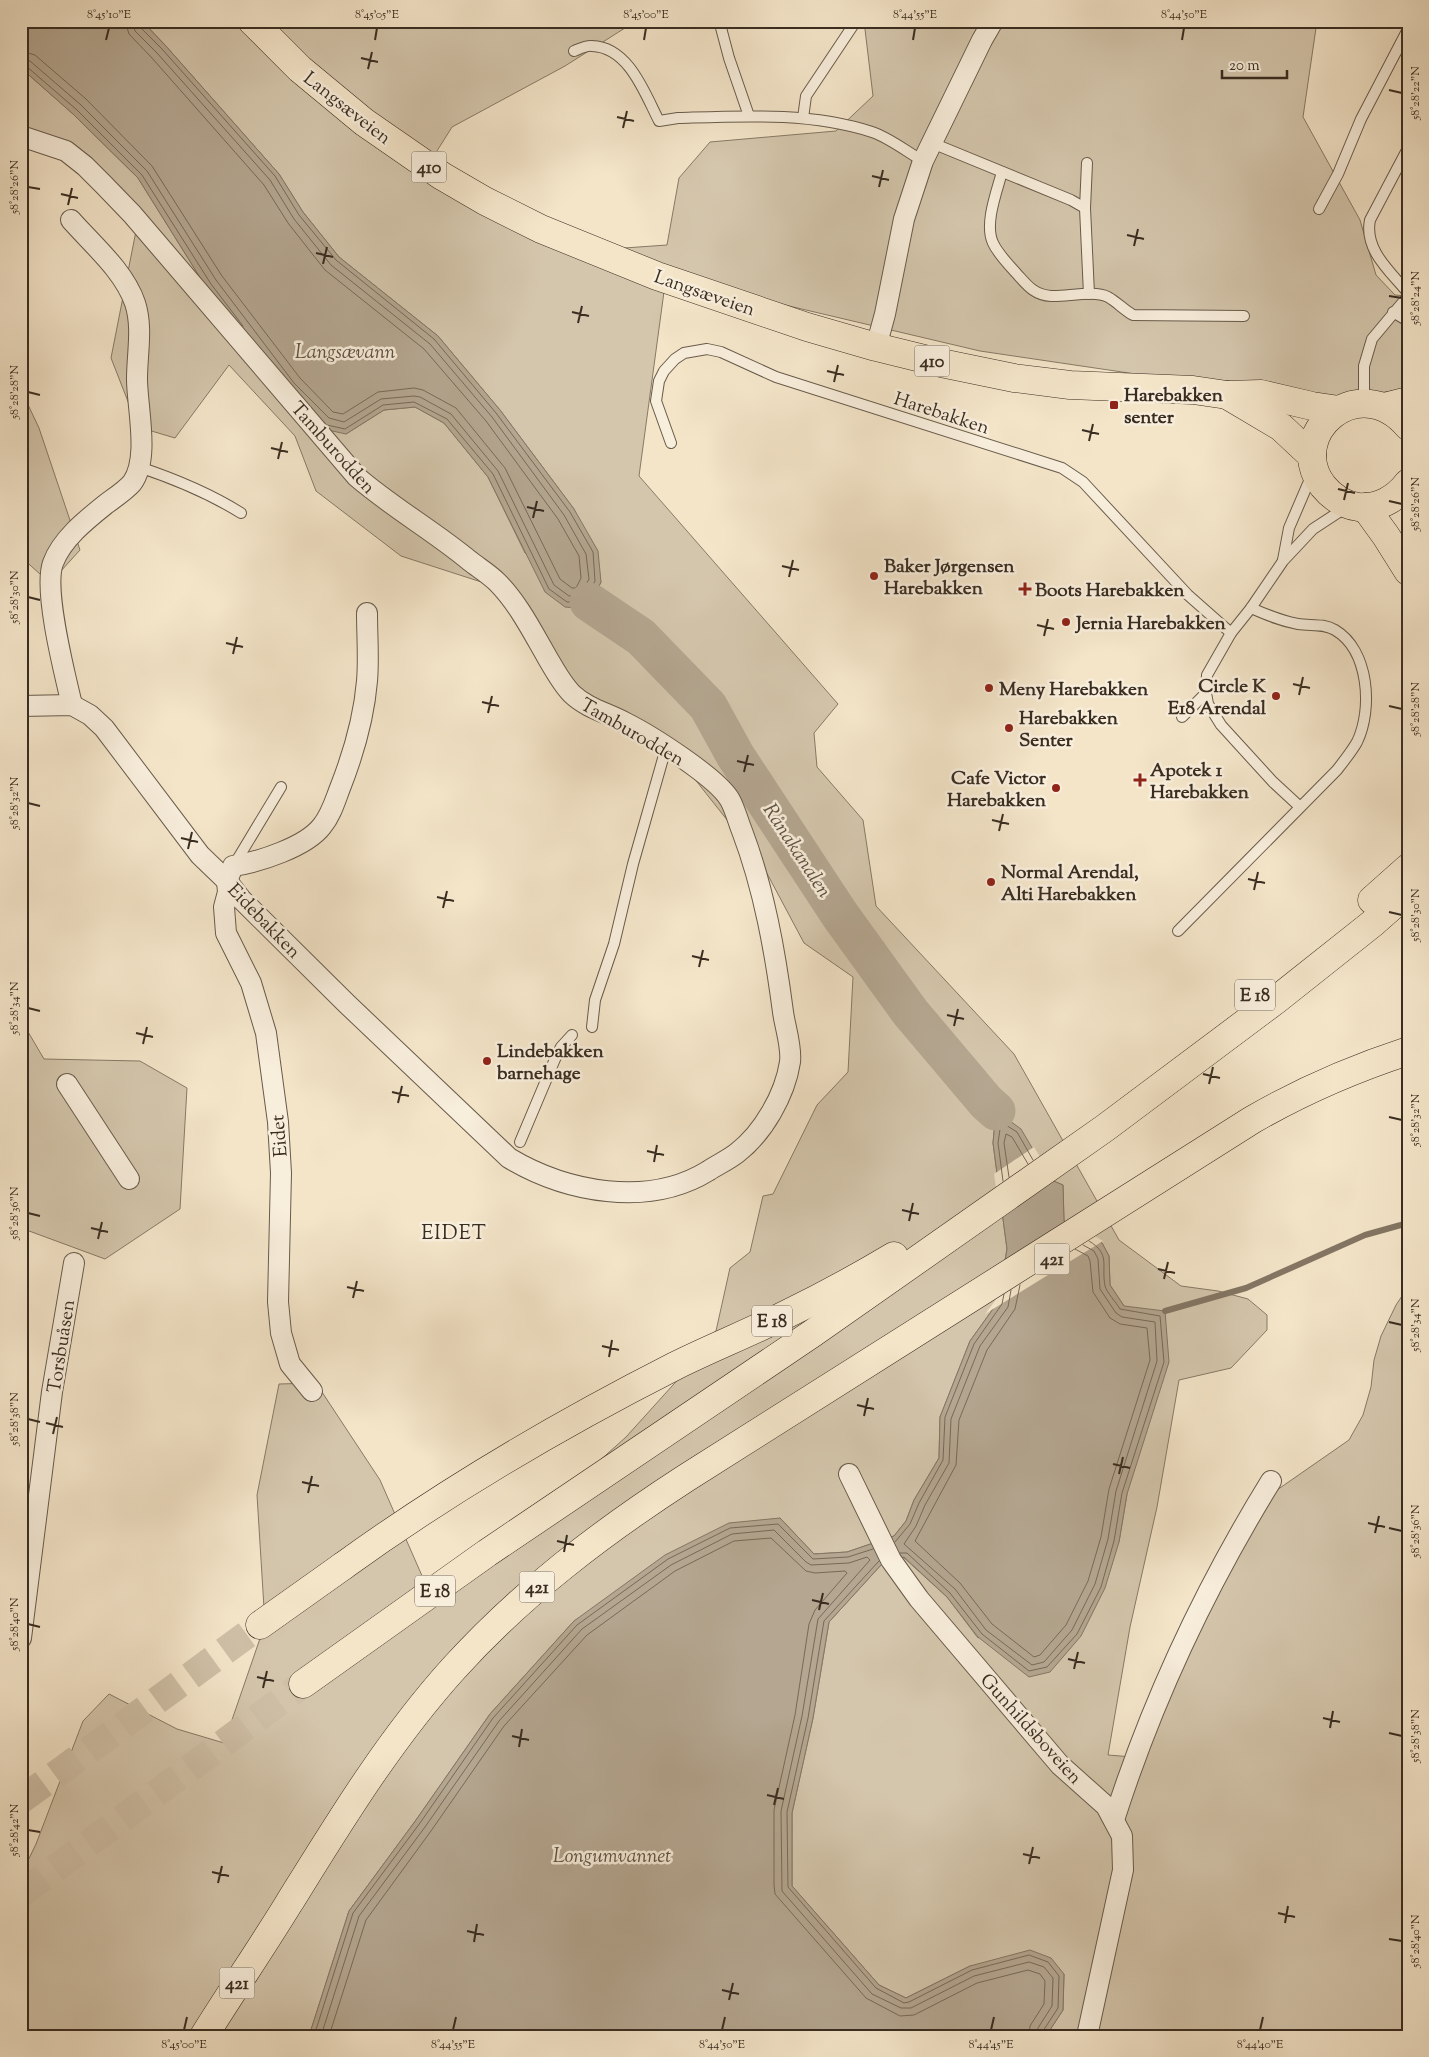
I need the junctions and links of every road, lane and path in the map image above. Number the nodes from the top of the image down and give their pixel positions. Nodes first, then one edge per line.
1 (252, 21) edge
2 (856, 21) edge
3 (994, 21) edge
4 (720, 24) dead end
5 (1408, 29) edge
6 (574, 50) dead end
7 (749, 116) junction
8 (803, 118) junction
9 (21, 136) edge
10 (1408, 148) edge
11 (927, 152) junction
12 (1087, 163) dead end
13 (1002, 172) junction
14 (1086, 208) junction
15 (1319, 209) dead end
16 (71, 220) dead end
17 (1089, 294) junction
18 (1408, 295) edge
19 (1393, 312) junction
20 (1244, 316) dead end
21 (1408, 321) edge
22 (876, 347) junction
23 (1227, 395) junction
24 (1374, 405) edge
25 (1408, 426) edge
26 (671, 443) dead end
27 (1313, 463) junction
28 (139, 468) junction
29 (1408, 484) edge
30 (1357, 506) junction
31 (241, 514) dead end
32 (1282, 561) junction
33 (1408, 571) edge
34 (1251, 608) junction
35 (367, 613) dead end
36 (1231, 633) junction
37 (1206, 693) junction
38 (72, 705) junction
39 (21, 706) edge
40 (1182, 717) dead end
41 (666, 748) junction
42 (281, 787) dead end
43 (1299, 806) junction
44 (1408, 868) edge
45 (230, 873) junction
46 (1408, 892) edge
47 (1178, 931) dead end
48 (592, 1027) dead end
49 (572, 1035) dead end
50 (1408, 1051) edge
51 (1408, 1062) edge
52 (67, 1084) dead end
53 (1100, 1121) junction
54 (514, 1150) junction
55 (1198, 1160) junction
56 (129, 1179) dead end
57 (961, 1219) junction
58 (74, 1263) dead end
59 (901, 1348) junction
60 (312, 1391) dead end
61 (849, 1474) dead end
62 (1271, 1481) dead end
63 (260, 1625) tunnel mouth
64 (21, 1638) edge
65 (303, 1684) tunnel mouth
66 (1114, 1820) junction
67 (204, 2036) edge
68 (221, 2036) edge
69 (1087, 2036) edge

1 - 22 main road, Langsæveien / 410
2 - 8 lane
3 - 11 street
4 - 7 lane
5 - 15 lane
6 - 7 lane
7 - 8 lane
8 - 11 lane
9 - 41 street, Tamburodden
10 - 18 lane
11 - 13 lane
11 - 22 street
12 - 14 lane
13 - 14 lane
13 - 17 lane
14 - 17 lane
16 - 28 street
17 - 20 lane
18 - 19 lane
19 - 21 lane
19 - 24 lane
22 - 23 main road, Langsæveien / 410
23 - 24 main road, Langsæveien / 410
23 - 27 main road, Langsæveien / 410
24 - 25 main road, 410
24 - 27 main road
26 - 36 lane, Harebakken
27 - 30 main road, 410
27 - 32 lane
28 - 31 lane
28 - 38 street
29 - 30 main road
30 - 32 lane
30 - 33 main road, 410
32 - 34 lane
34 - 36 lane
34 - 43 lane
35 - 45 street
36 - 37 lane
37 - 40 lane
37 - 43 lane
38 - 39 street
38 - 45 street, Eidebakken
41 - 48 lane
41 - 54 street, Tamburodden
42 - 45 lane
43 - 47 lane
44 - 53 main road, E 18
45 - 54 street, Eidebakken
45 - 60 street, Eidet
46 - 53 main road, E 18
49 - 54 lane
50 - 55 main road, 421
51 - 55 main road, 421
52 - 56 street
53 - 57 main road, E 18
55 - 59 main road, 421
57 - 63 main road, E 18
57 - 65 main road, E 18
58 - 64 street, Torsbuåsen
59 - 67 main road, 421
59 - 68 main road, 421
61 - 66 street, Gunhildsboveien
62 - 66 street
66 - 69 street, Gunhildsboveien

